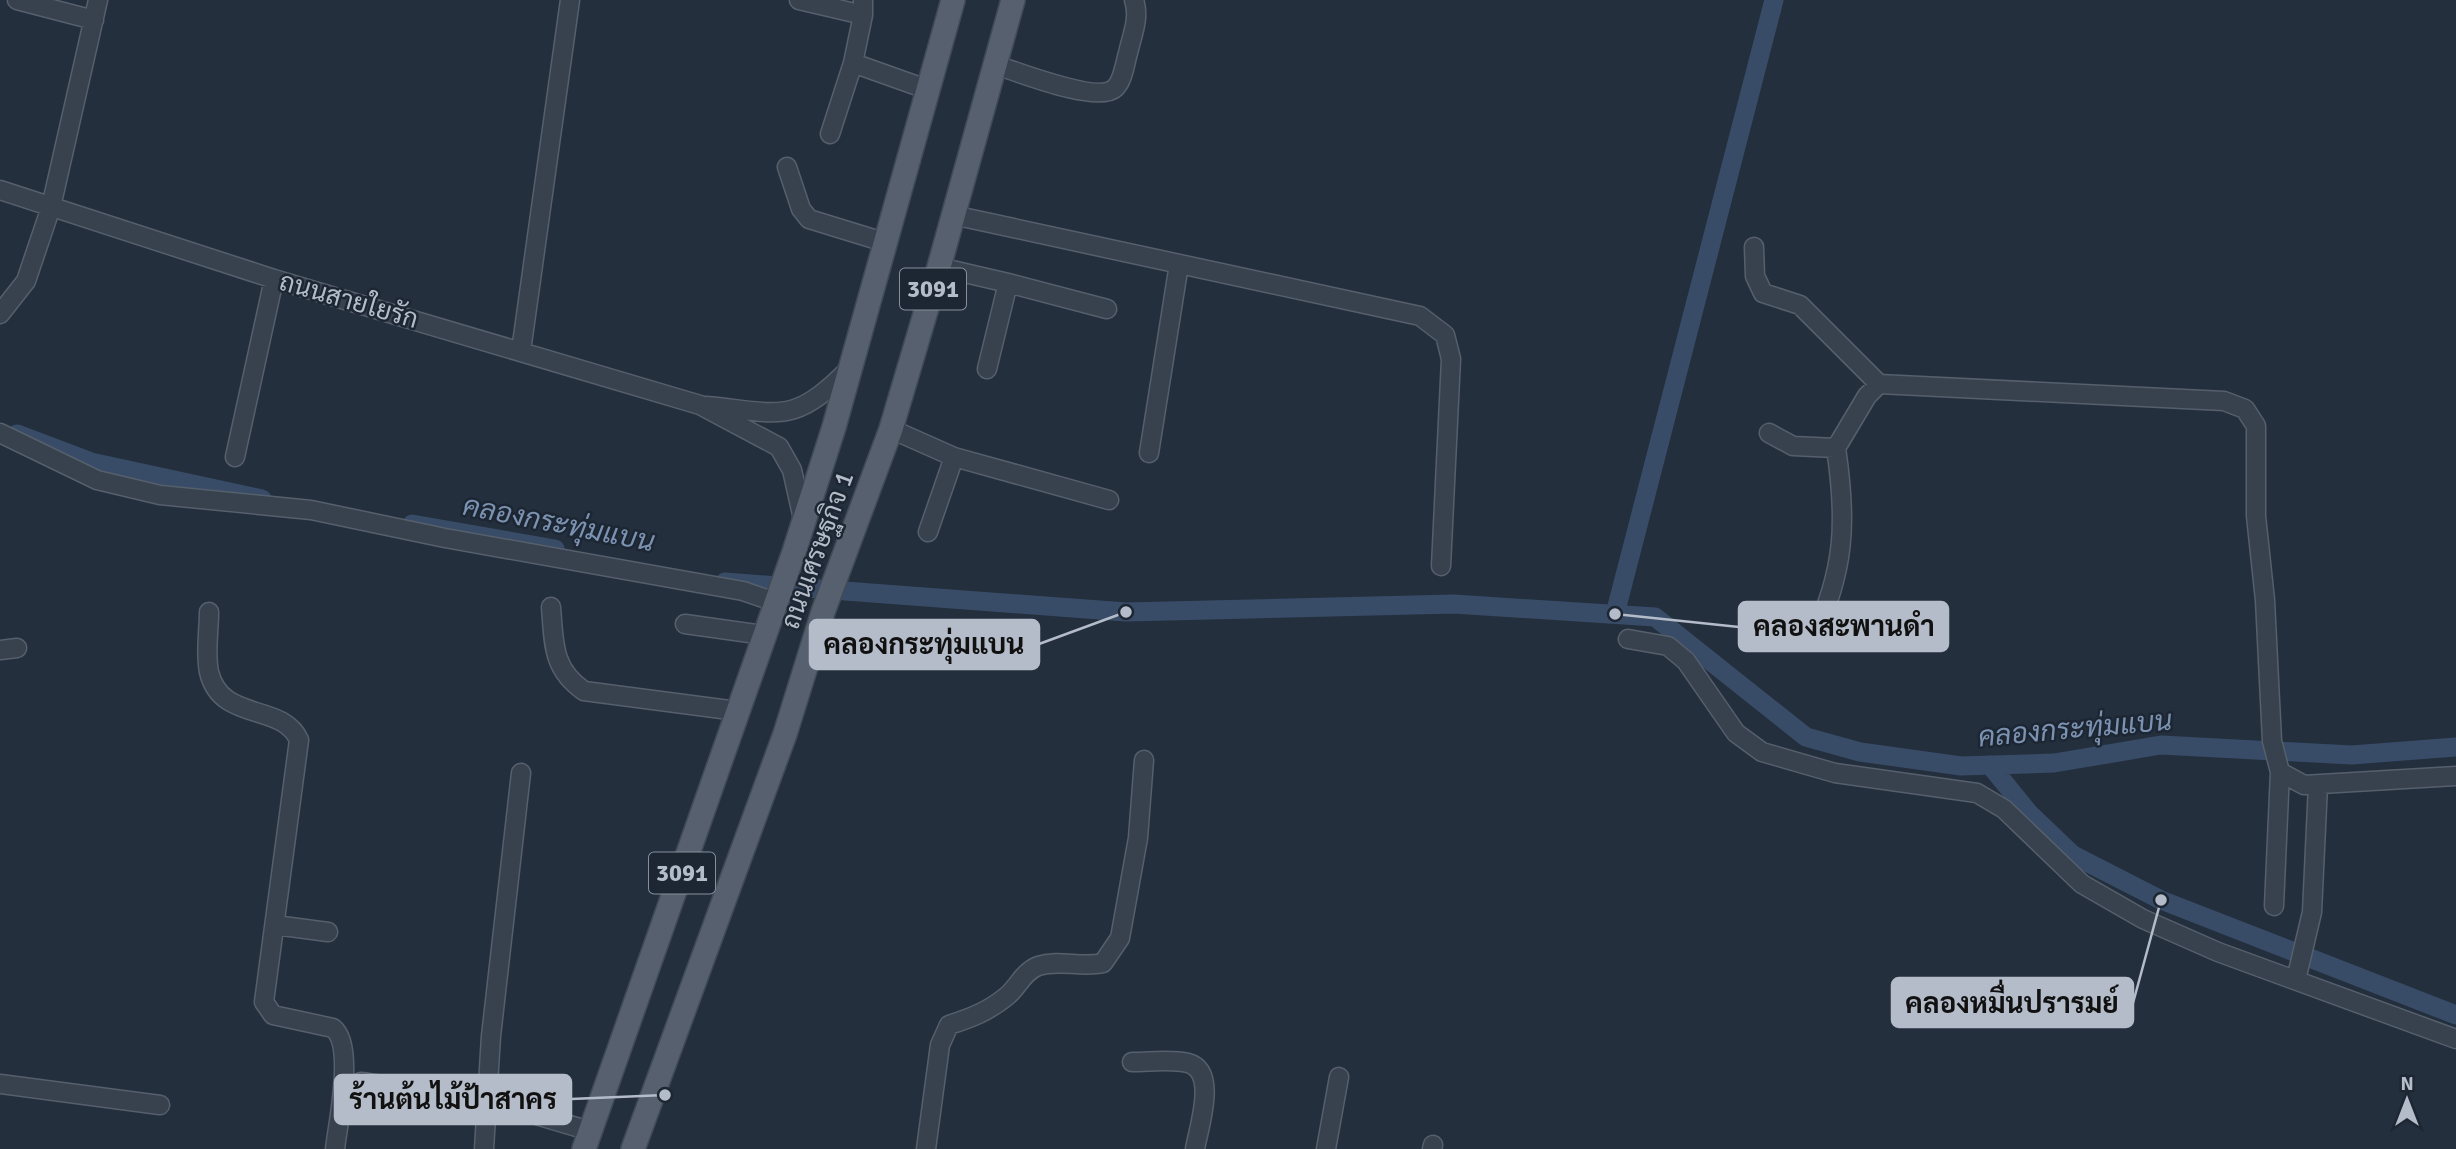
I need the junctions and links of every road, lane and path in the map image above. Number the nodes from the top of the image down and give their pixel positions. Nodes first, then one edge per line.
1 (17, 0) edge
2 (98, 0) edge
3 (570, 0) edge
4 (799, 0) edge
5 (953, 0) edge
6 (1013, 0) edge
7 (1134, 0) edge
8 (863, 7) edge
9 (94, 20) junction
10 (853, 63) junction
11 (996, 65) junction
12 (929, 90) junction
13 (830, 134) dead end
14 (787, 167) dead end
15 (0, 190) edge
16 (51, 207) junction
17 (953, 215) junction
18 (887, 243) junction
19 (1754, 247) dead end
20 (1179, 264) junction
21 (939, 267) junction
22 (274, 279) junction
23 (1008, 283) junction
24 (1107, 309) dead end
25 (0, 314) edge
26 (521, 351) junction
27 (851, 367) junction
28 (987, 369) dead end
29 (1879, 384) junction
30 (699, 405) junction
31 (891, 429) junction
32 (0, 433) edge
33 (1769, 433) dead end
34 (1836, 448) junction
35 (1149, 453) dead end
36 (235, 457) dead end
37 (954, 457) junction
38 (1109, 500) dead end
39 (803, 519) junction
40 (928, 532) dead end
41 (1441, 566) dead end
42 (776, 599) junction
43 (551, 607) dead end
44 (209, 612) dead end
45 (685, 624) dead end
46 (764, 635) junction
47 (1813, 638) dead end
48 (1628, 639) dead end
49 (737, 711) junction
50 (1144, 760) dead end
51 (2278, 769) junction
52 (521, 773) dead end
53 (2456, 776) edge
54 (2318, 785) junction
55 (2274, 906) dead end
56 (275, 926) junction
57 (328, 932) dead end
58 (2298, 974) junction
59 (2456, 1039) edge
60 (1132, 1062) dead end
61 (1339, 1077) dead end
62 (361, 1082) dead end
63 (0, 1084) edge
64 (486, 1100) junction
65 (160, 1105) dead end
66 (587, 1140) edge
67 (335, 1149) edge
68 (484, 1149) edge
69 (633, 1149) edge
70 (926, 1149) edge
71 (1195, 1149) edge
72 (1326, 1149) edge

1 - 9 street
2 - 9 street
3 - 26 street
4 - 8 street
5 - 12 main road, ถนนเศรษฐกิจ 1 / 3091
6 - 11 main road, ถนนเศรษฐกิจ 1 / 3091
7 - 11 street
8 - 10 street
9 - 16 street
10 - 12 street
10 - 13 street
11 - 17 main road, ถนนเศรษฐกิจ 1 / 3091
12 - 18 main road, ถนนเศรษฐกิจ 1 / 3091
14 - 18 street
15 - 16 street, ถนนสายใยรัก
16 - 22 street, ถนนสายใยรัก
16 - 25 street
17 - 20 street
17 - 21 main road, ถนนเศรษฐกิจ 1 / 3091
18 - 27 main road, ถนนเศรษฐกิจ 1 / 3091
19 - 29 street
20 - 35 street
20 - 41 street
21 - 23 street
21 - 31 main road, ถนนเศรษฐกิจ 1 / 3091
22 - 26 street, ถนนสายใยรัก
22 - 36 street
23 - 24 street
23 - 28 street
26 - 30 street, ถนนสายใยรัก
27 - 30 street, ถนนสายใยรัก
27 - 39 main road, ถนนเศรษฐกิจ 1 / 3091
29 - 34 street
29 - 51 street
30 - 39 street, ถนนสายใยรัก
31 - 37 street
31 - 69 main road, ถนนเศรษฐกิจ 1 / 3091
32 - 42 street
33 - 34 street
34 - 47 street
37 - 38 street
37 - 40 street
39 - 42 main road, ถนนเศรษฐกิจ 1 / 3091
42 - 46 main road, ถนนเศรษฐกิจ 1 / 3091
43 - 49 street
44 - 56 street
45 - 46 street
46 - 49 main road, ถนนเศรษฐกิจ 1 / 3091
48 - 58 street
49 - 66 main road, ถนนเศรษฐกิจ 1 / 3091
50 - 70 street
51 - 54 street
51 - 55 street
52 - 64 street
53 - 54 street
54 - 58 street
56 - 57 street
56 - 67 street
58 - 59 street
60 - 71 street
61 - 72 street
62 - 64 street
63 - 65 street
64 - 66 street
64 - 68 street

